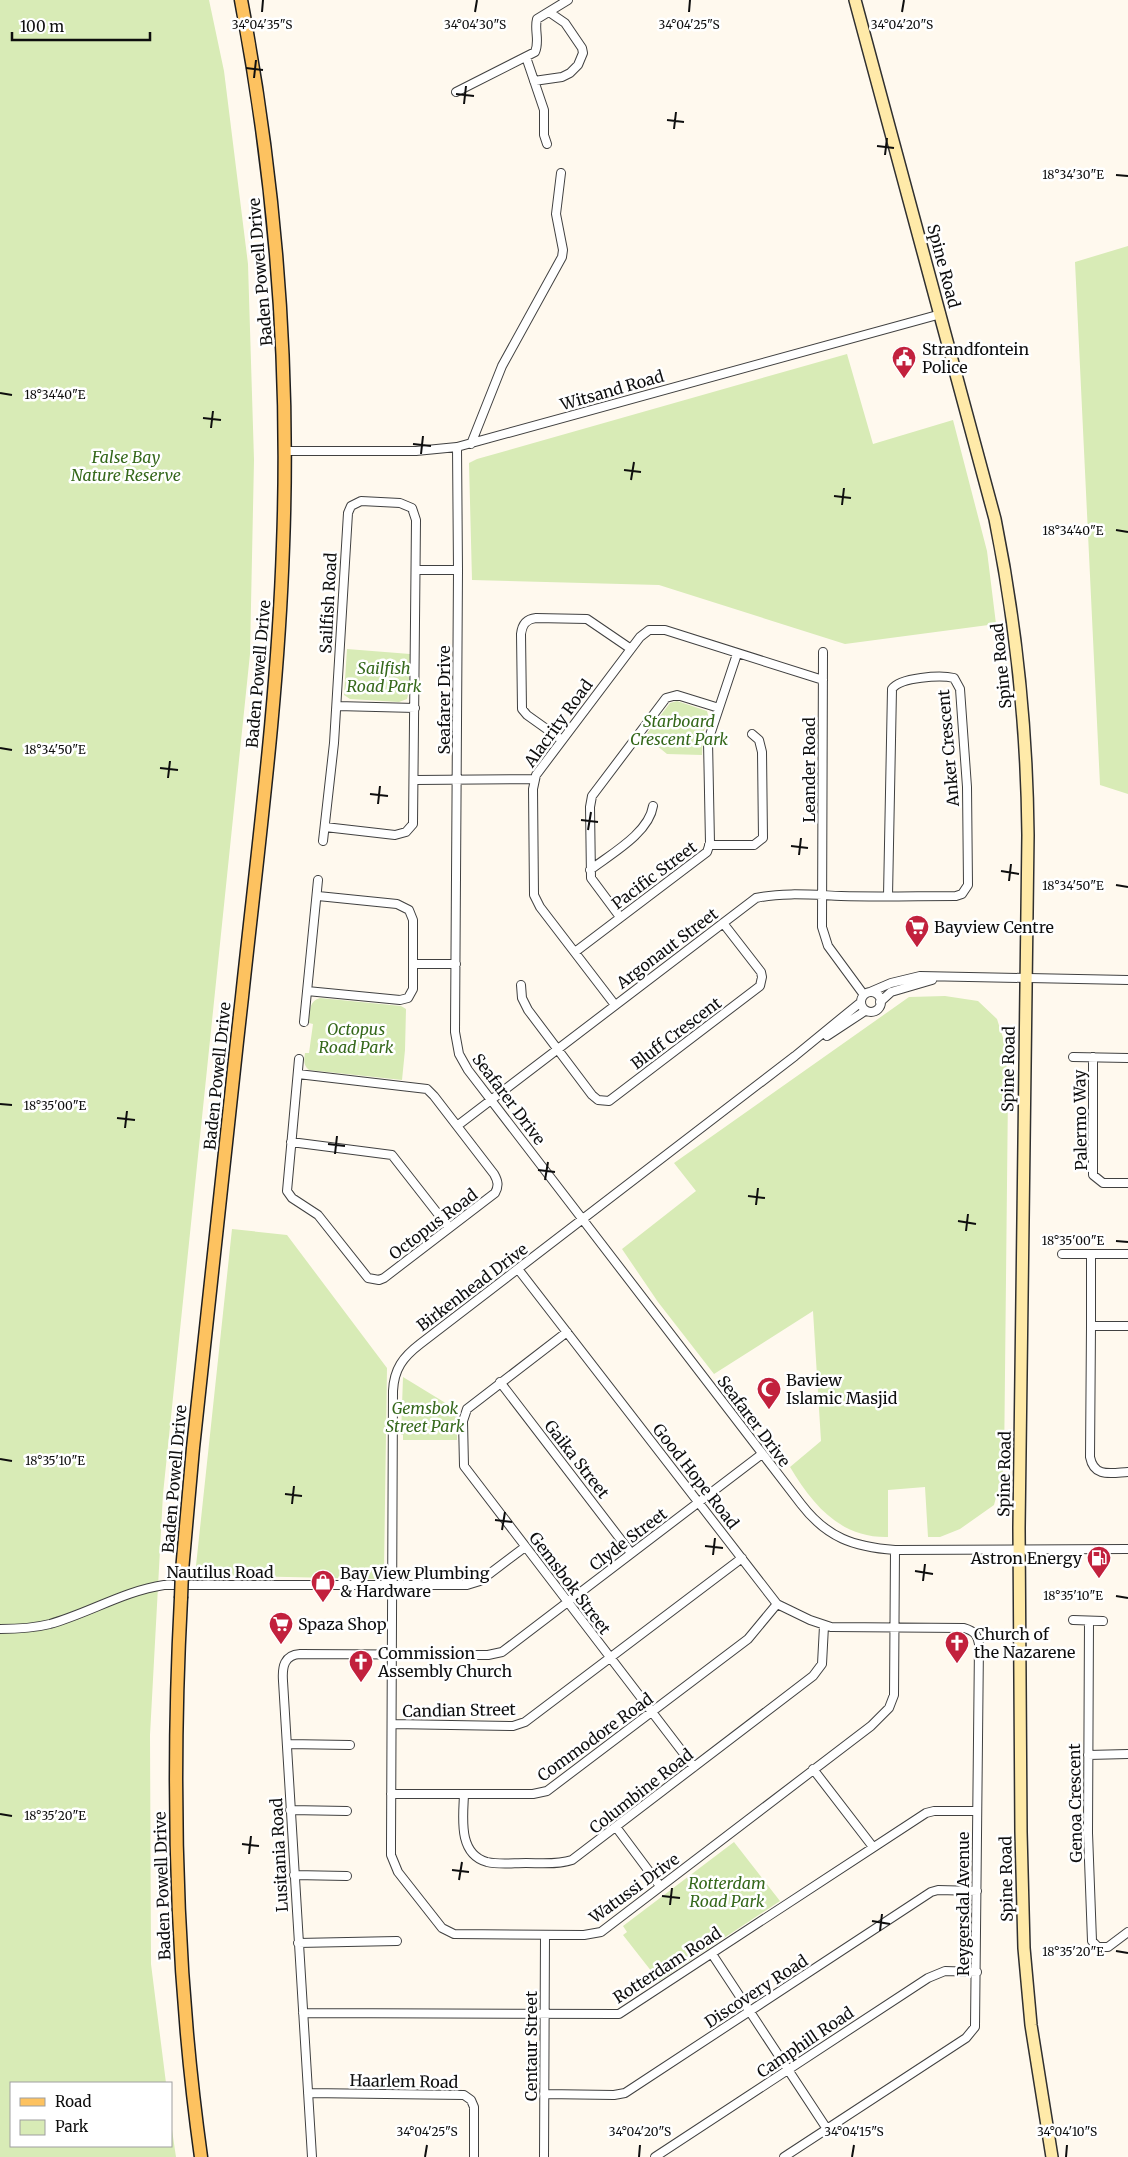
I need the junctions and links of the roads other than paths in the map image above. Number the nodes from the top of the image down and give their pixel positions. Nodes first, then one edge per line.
1 (241, 0) edge
2 (568, 0) edge
3 (854, 0) edge
4 (549, 12) junction
5 (526, 57) junction
6 (534, 81) junction
7 (456, 92) dead end
8 (548, 144) dead end
9 (561, 173) dead end
10 (940, 314) junction
11 (470, 444) junction
12 (457, 447) junction
13 (285, 451) junction
14 (416, 570) junction
15 (458, 570) junction
16 (631, 649) junction
17 (824, 652) dead end
18 (737, 654) junction
19 (823, 680) junction
20 (336, 706) junction
21 (415, 708) junction
22 (719, 708) junction
23 (752, 734) dead end
24 (562, 740) junction
25 (457, 779) junction
26 (534, 779) junction
27 (414, 780) junction
28 (653, 806) dead end
29 (325, 827) junction
30 (323, 841) dead end
31 (709, 845) junction
32 (590, 870) junction
33 (318, 880) dead end
34 (822, 895) junction
35 (318, 896) junction
36 (888, 896) junction
37 (620, 917) junction
38 (723, 924) junction
39 (575, 952) junction
40 (414, 964) junction
41 (456, 964) junction
42 (939, 978) junction
43 (1025, 979) junction
44 (1128, 980) edge
45 (521, 984) dead end
46 (307, 991) junction
47 (865, 996) junction
48 (880, 1002) junction
49 (615, 1004) junction
50 (865, 1011) junction
51 (304, 1022) dead end
52 (557, 1048) junction
53 (796, 1056) junction
54 (1073, 1057) dead end
55 (1093, 1058) junction
56 (1128, 1058) edge
57 (299, 1059) dead end
58 (298, 1074) junction
59 (490, 1100) junction
60 (457, 1126) junction
61 (291, 1142) junction
62 (1128, 1183) edge
63 (583, 1219) junction
64 (449, 1228) junction
65 (1062, 1254) dead end
66 (1091, 1254) junction
67 (1128, 1254) edge
68 (518, 1269) junction
69 (1091, 1326) junction
70 (1128, 1326) edge
71 (567, 1332) junction
72 (500, 1382) junction
73 (762, 1454) junction
74 (1128, 1472) edge
75 (699, 1502) junction
76 (525, 1547) junction
77 (1020, 1548) junction
78 (1128, 1549) edge
79 (895, 1550) junction
80 (631, 1553) junction
81 (742, 1558) junction
82 (392, 1585) junction
83 (568, 1602) junction
84 (778, 1604) junction
85 (1073, 1620) dead end
86 (1089, 1621) junction
87 (1103, 1621) dead end
88 (824, 1626) junction
89 (894, 1627) junction
90 (0, 1629) edge
91 (392, 1656) junction
92 (610, 1658) junction
93 (652, 1713) junction
94 (392, 1724) junction
95 (287, 1744) junction
96 (350, 1745) dead end
97 (1128, 1754) edge
98 (1088, 1755) junction
99 (694, 1767) junction
100 (813, 1769) junction
101 (391, 1794) junction
102 (464, 1795) junction
103 (290, 1810) junction
104 (347, 1811) dead end
105 (977, 1811) junction
106 (616, 1827) junction
107 (873, 1848) junction
108 (294, 1875) junction
109 (346, 1876) dead end
110 (660, 1886) junction
111 (977, 1891) junction
112 (1128, 1932) edge
113 (545, 1935) junction
114 (397, 1941) dead end
115 (298, 1943) junction
116 (712, 1954) junction
117 (977, 1972) junction
118 (749, 2011) junction
119 (303, 2013) junction
120 (544, 2014) junction
121 (788, 2070) junction
122 (308, 2093) junction
123 (544, 2094) junction
124 (827, 2129) junction
125 (201, 2157) edge
126 (312, 2157) edge
127 (474, 2157) edge
128 (544, 2157) edge
129 (655, 2157) edge
130 (784, 2157) edge
131 (1052, 2157) edge

1 - 13 main road, Baden Powell Drive
2 - 4 street
3 - 10 main road, Spine Road
4 - 5 street
4 - 6 street
5 - 6 street
5 - 7 street
6 - 8 street
9 - 11 street
10 - 11 street, Witsand Road
10 - 43 main road, Spine Road
11 - 12 street, Witsand Road
12 - 13 street, Witsand Road
12 - 15 street, Seafarer Drive
13 - 125 main road, Baden Powell Drive, bridge
14 - 15 street
14 - 20 street, Sailfish Road
14 - 21 street, Sailfish Road
15 - 25 street, Seafarer Drive
16 - 18 street, Alacrity Road
16 - 24 street, Alacrity Road
16 - 24 street
17 - 19 street, Leander Road
18 - 19 street, Alacrity Road
18 - 22 street, Pacific Street
19 - 34 street, Leander Road
20 - 21 street
20 - 29 street, Sailfish Road
21 - 27 street, Sailfish Road
22 - 31 street, Pacific Street
22 - 32 street
23 - 31 street
24 - 26 street, Alacrity Road
25 - 26 street
25 - 27 street
25 - 41 street, Seafarer Drive
26 - 39 street, Alacrity Road
27 - 29 street, Sailfish Road
28 - 32 street
29 - 30 street, Sailfish Road
31 - 37 street, Pacific Street
32 - 37 street
33 - 35 street
34 - 36 street, Argonaut Street
34 - 38 street, Argonaut Street
34 - 47 street, Leander Road
35 - 40 street
35 - 46 street
36 - 36 street, Anker Crescent
37 - 39 street, Pacific Street
38 - 49 street, Argonaut Street
38 - 52 street, Bluff Crescent
39 - 49 street, Alacrity Road
40 - 41 street
40 - 46 street
41 - 59 street, Seafarer Drive
42 - 43 street, Birkenhead Drive
42 - 47 street, Birkenhead Drive
42 - 48 street, Birkenhead Drive
43 - 44 street, Birkenhead Drive
43 - 77 main road, Spine Road
45 - 52 street
46 - 51 street
47 - 48 street
47 - 50 street
47 - 53 street, Birkenhead Drive
48 - 50 street
49 - 52 street, Argonaut Street
50 - 53 street, Birkenhead Drive
52 - 59 street, Argonaut Street
53 - 63 street, Birkenhead Drive
54 - 55 street
55 - 56 street
55 - 62 street, Palermo Way
57 - 58 street, Octopus Road
58 - 60 street, Octopus Road
58 - 61 street, Octopus Road
59 - 60 street, Argonaut Street
59 - 63 street, Seafarer Drive
60 - 64 street, Octopus Road
61 - 64 street
61 - 64 street, Octopus Road
63 - 68 street, Birkenhead Drive
63 - 73 street, Seafarer Drive
65 - 66 street
66 - 67 street
66 - 69 street
68 - 71 street, Good Hope Road
68 - 82 street, Birkenhead Drive
69 - 70 street
69 - 74 street
71 - 72 street, Gemsbok Street
71 - 75 street, Good Hope Road
72 - 76 street, Gemsbok Street
72 - 80 street, Gaika Street
73 - 75 street, Clyde Street
73 - 79 street, Seafarer Drive
75 - 80 street, Clyde Street
75 - 81 street, Good Hope Road
76 - 82 street, Nautilus Road
76 - 83 street, Gemsbok Street
77 - 78 street, Seafarer Drive
77 - 79 street, Seafarer Drive
77 - 131 main road, Spine Road
79 - 89 street, Watussi Drive
80 - 83 street, Clyde Street
81 - 84 street, Good Hope Road
81 - 92 street, Candian Street
82 - 90 street, Nautilus Road
82 - 91 street, Birkenhead Drive
83 - 91 street, Clyde Street
83 - 92 street, Gemsbok Street
84 - 88 street, Good Hope Road
84 - 93 street, Commodore Road
85 - 86 street
86 - 87 street
86 - 98 street, Genoa Crescent
88 - 89 street, Good Hope Road
88 - 99 street, Columbine Road
89 - 100 street, Watussi Drive
89 - 105 street, Reygersdal Avenue
91 - 94 street, Watussi Drive
91 - 95 street, Lusitania Road
92 - 93 street, Gemsbok Street
92 - 94 street, Candian Street
93 - 99 street, Gemsbok Street
93 - 102 street, Commodore Road
94 - 101 street, Watussi Drive
95 - 96 street
95 - 103 street, Lusitania Road
97 - 98 street
98 - 112 street, Genoa Crescent
99 - 106 street, Columbine Road
100 - 107 street
100 - 110 street, Watussi Drive
101 - 102 street, Commodore Road
101 - 113 street, Watussi Drive
102 - 106 street, Columbine Road
103 - 104 street
103 - 108 street, Lusitania Road
105 - 107 street, Rotterdam Road
105 - 111 street, Reygersdal Avenue
106 - 110 street
107 - 116 street, Rotterdam Road
108 - 109 street
108 - 115 street, Lusitania Road
110 - 113 street, Watussi Drive
111 - 117 street, Reygersdal Avenue
111 - 118 street, Discovery Road
113 - 120 street, Centaur Street
114 - 115 street
115 - 119 street, Lusitania Road
116 - 118 street
116 - 120 street, Rotterdam Road
117 - 121 street, Camphill Road
117 - 124 street, Reygersdal Avenue
118 - 121 street
118 - 123 street, Discovery Road
119 - 120 street, Rotterdam Road
119 - 122 street, Lusitania Road
120 - 123 street, Centaur Street
121 - 124 street
121 - 129 street, Camphill Road
122 - 126 street, Lusitania Road
122 - 127 street, Haarlem Road
123 - 128 street, Centaur Street
124 - 130 street, Reygersdal Avenue

